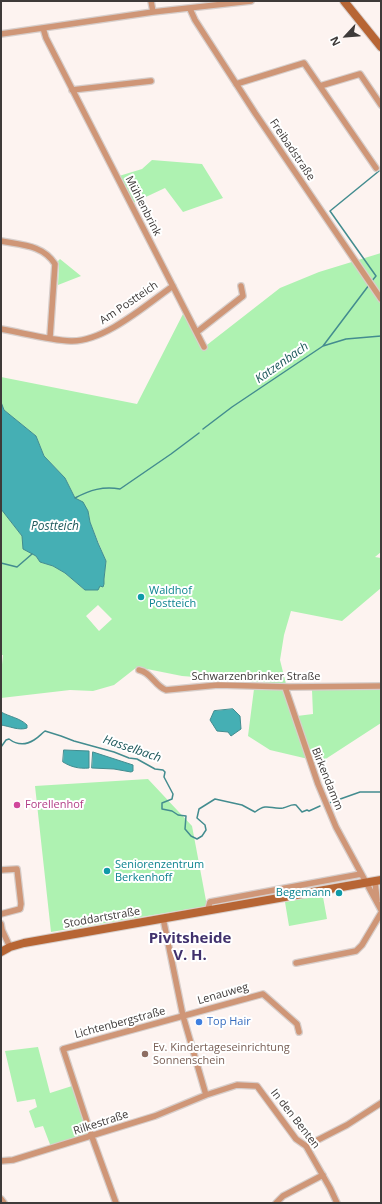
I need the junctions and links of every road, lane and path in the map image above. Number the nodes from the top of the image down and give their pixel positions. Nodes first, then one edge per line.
1 (151, 1) edge
2 (251, 1) edge
3 (344, 1) edge
4 (190, 9) junction
5 (153, 12) junction
6 (43, 28) junction
7 (1, 34) edge
8 (381, 47) edge
9 (151, 81) dead end
10 (236, 84) junction
11 (320, 86) junction
12 (72, 90) junction
13 (381, 105) edge
14 (376, 168) dead end
15 (1, 241) edge
16 (172, 286) junction
17 (241, 286) dead end
18 (381, 299) edge
19 (1, 329) edge
20 (197, 332) junction
21 (50, 337) junction
22 (204, 348) dead end
23 (139, 670) dead end
24 (381, 686) edge
25 (285, 687) junction
26 (1, 870) edge
27 (361, 874) junction
28 (378, 880) edge
29 (366, 883) junction
30 (377, 902) junction
31 (208, 910) junction
32 (381, 912) edge
33 (1, 914) edge
34 (162, 918) junction
35 (1, 924) edge
36 (10, 948) junction
37 (1, 952) edge
38 (296, 963) dead end
39 (183, 1016) junction
40 (299, 1032) dead end
41 (206, 1095) junction
42 (381, 1103) edge
43 (92, 1137) junction
44 (306, 1146) junction
45 (1, 1161) edge
46 (323, 1176) junction
47 (1, 1199) edge
48 (4, 1203) edge
49 (116, 1203) edge
50 (276, 1203) edge
51 (337, 1203) edge

1 - 5 street
2 - 4 street
3 - 8 main road
4 - 5 street
4 - 10 street, Freibadstraße
5 - 6 street
6 - 7 street
6 - 12 street, Mühlenbrink
9 - 12 street
10 - 11 street
10 - 18 street, Freibadstraße
11 - 13 street
11 - 14 street
12 - 16 street, Mühlenbrink
15 - 21 street
16 - 20 street, Mühlenbrink
16 - 21 street, Am Postteich
17 - 20 street
19 - 21 street, Am Postteich
20 - 22 street, Mühlenbrink
23 - 25 street, Schwarzenbrinker Straße
24 - 25 street, Schwarzenbrinker Straße
25 - 27 street, Birkendamm
26 - 33 street
27 - 29 street, Birkendamm
27 - 31 street, Stoddartstraße
28 - 29 main road, Stoddartstraße
28 - 30 street
29 - 30 street, Birkendamm
29 - 31 main road, Stoddartstraße
30 - 32 street, Birkendamm
31 - 34 main road, Stoddartstraße
32 - 38 street
34 - 36 main road, Stoddartstraße
34 - 39 street
35 - 36 street
36 - 37 main road, Stoddartstraße
39 - 40 street, Lenauweg
39 - 41 street
39 - 43 street, Lichtenbergstraße
41 - 43 street, Rilkestraße
41 - 44 street, In den Benten
42 - 44 street
43 - 45 street, Rilkestraße
43 - 49 street
44 - 46 street, In den Benten
46 - 50 street
46 - 51 street, In den Benten
47 - 48 street

